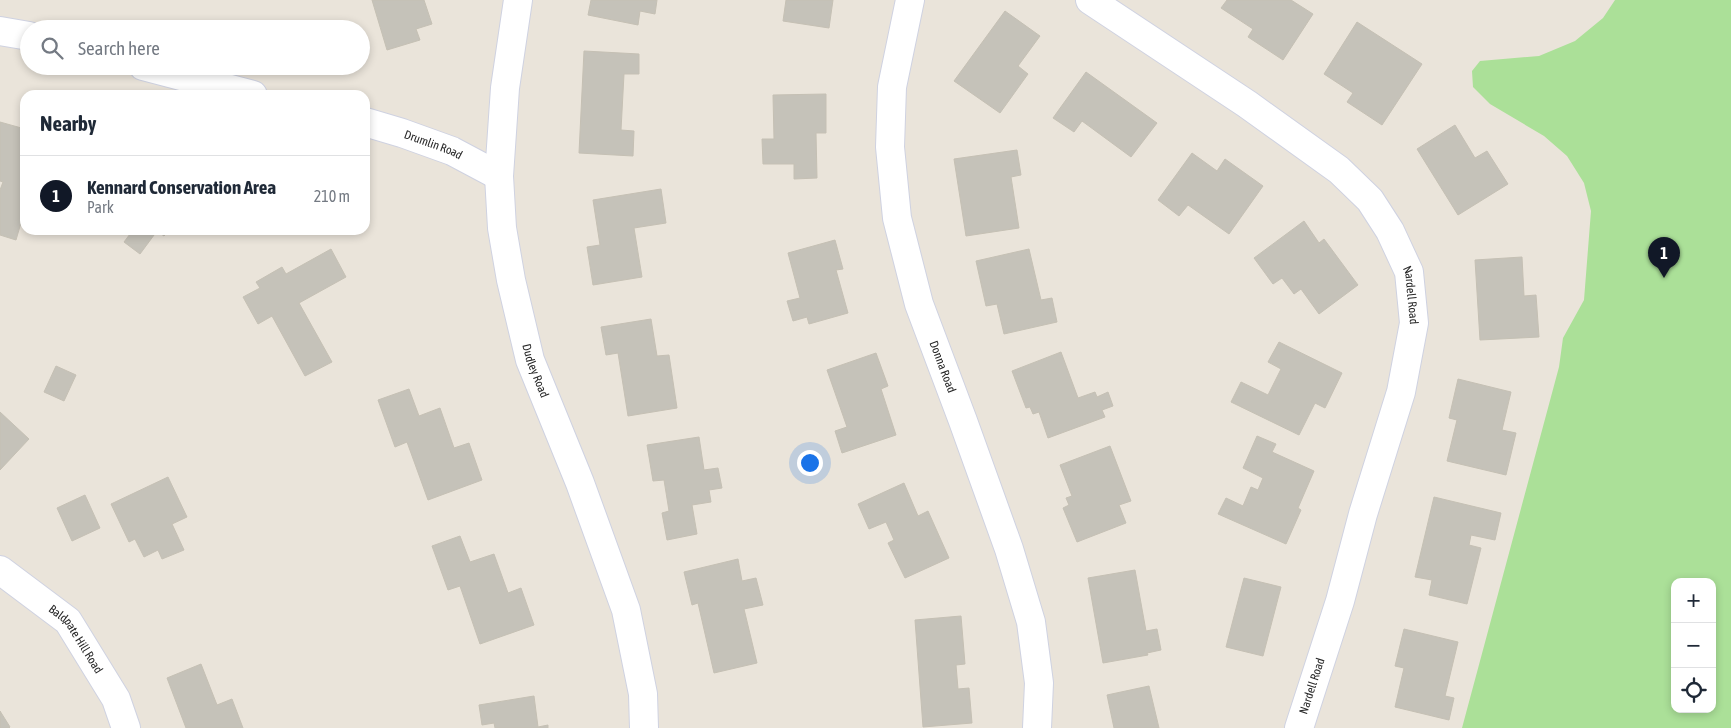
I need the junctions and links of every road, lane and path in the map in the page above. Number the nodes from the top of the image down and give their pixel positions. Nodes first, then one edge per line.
1 (518, 0) edge
2 (910, 0) edge
3 (1090, 0) edge
4 (0, 31) edge
5 (20, 34) edge
6 (177, 75) edge
7 (234, 90) edge
8 (370, 123) edge
9 (499, 176) junction
10 (0, 570) edge
11 (126, 728) edge
12 (644, 728) edge
13 (1037, 728) edge
14 (1299, 728) edge

1 - 9 street, Dudley Road
2 - 13 street, Donna Road
3 - 14 street, Nardell Road
4 - 5 street
6 - 7 street
8 - 9 street, Drumlin Road
9 - 12 street, Dudley Road
10 - 11 street, Baldpate Hill Road

